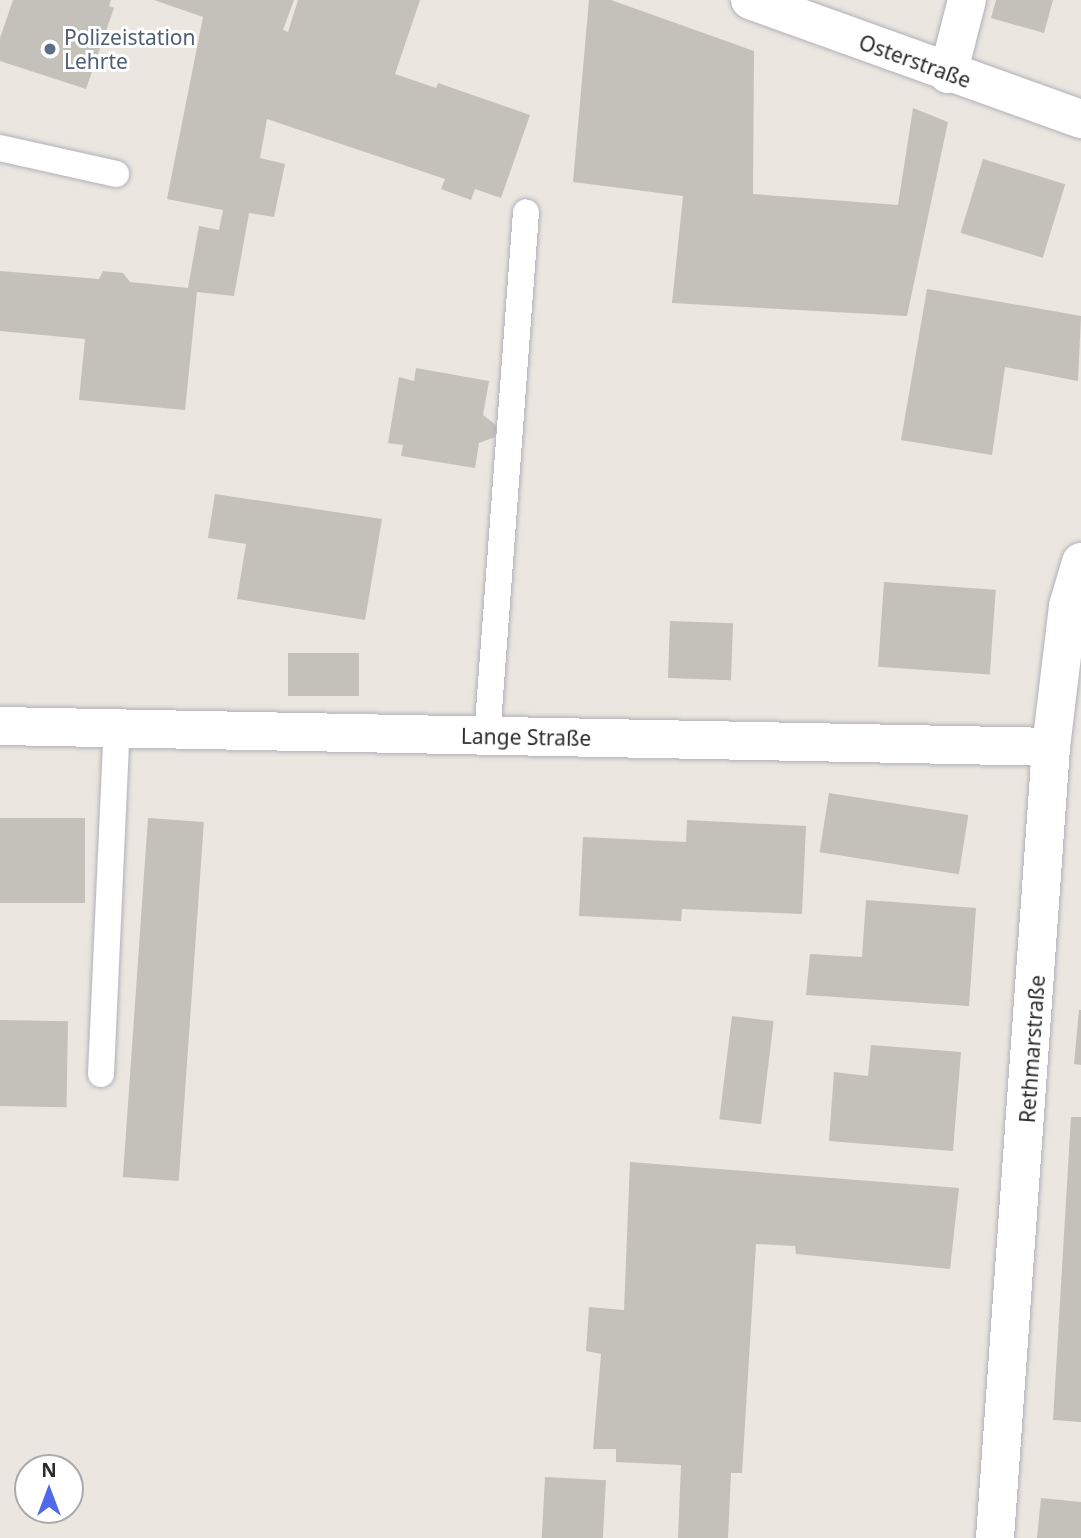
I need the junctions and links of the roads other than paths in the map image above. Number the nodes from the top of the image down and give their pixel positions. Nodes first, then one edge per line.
1 (750, 0) edge
2 (967, 0) edge
3 (948, 74) junction
4 (1081, 119) edge
5 (0, 148) edge
6 (116, 174) dead end
7 (526, 212) dead end
8 (1081, 562) edge
9 (0, 726) edge
10 (117, 727) junction
11 (487, 737) junction
12 (1051, 747) junction
13 (102, 1074) dead end
14 (995, 1538) edge

1 - 3 street, Osterstraße
2 - 3 street
3 - 4 street, Osterstraße
5 - 6 lane
7 - 11 lane
8 - 12 street, Rethmarstraße
9 - 10 street, Lange Straße
10 - 11 street, Lange Straße
10 - 13 lane
11 - 12 street, Lange Straße
12 - 14 street, Rethmarstraße

